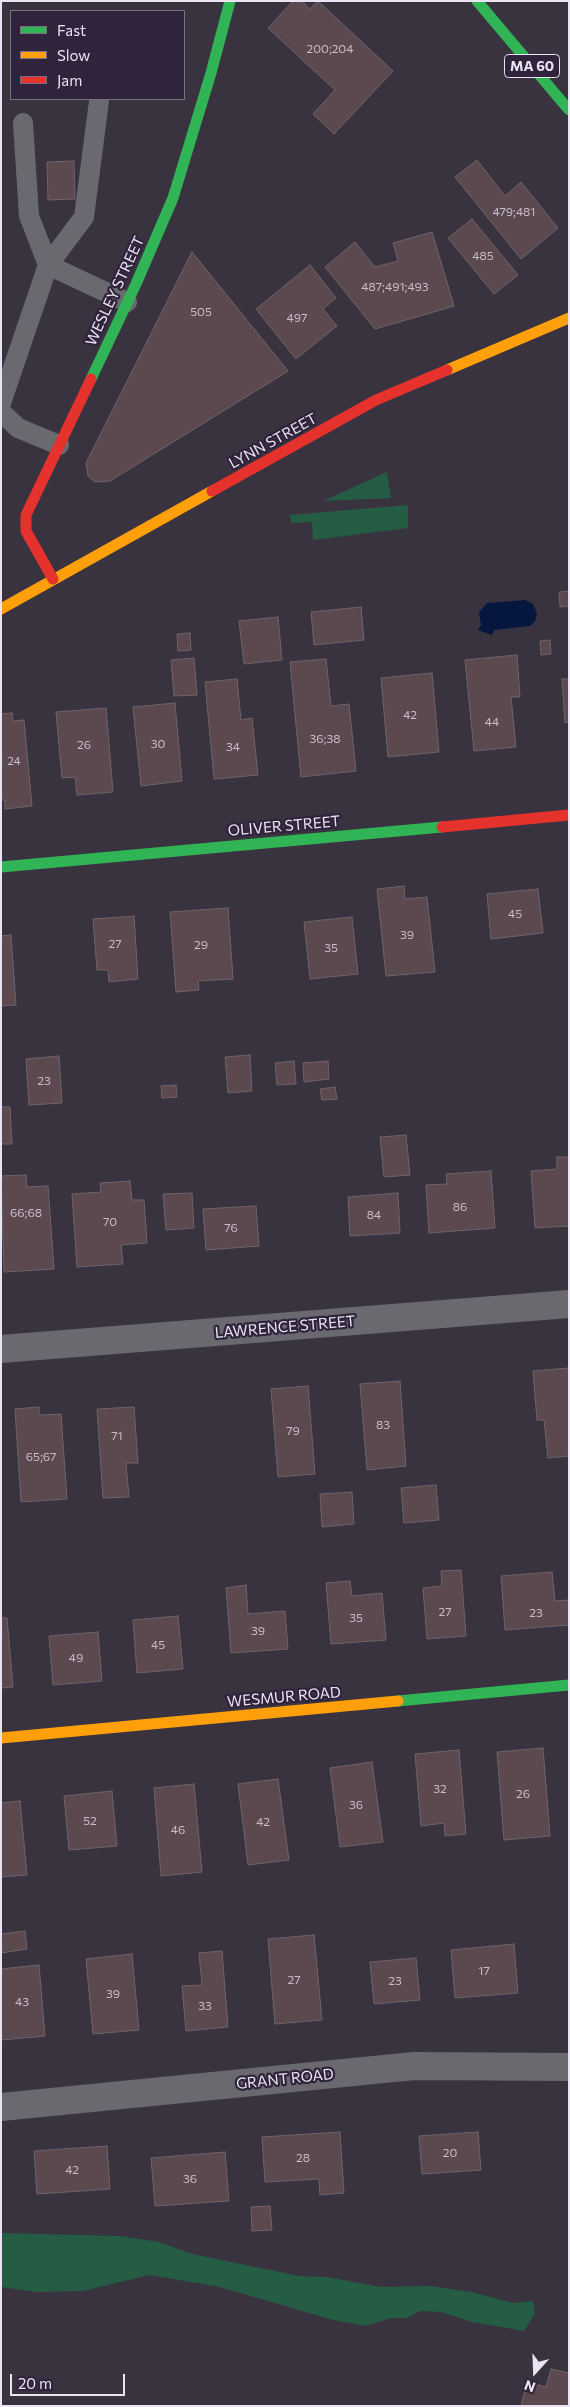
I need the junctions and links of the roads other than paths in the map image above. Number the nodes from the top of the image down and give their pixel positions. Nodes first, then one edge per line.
1 (230, 1) edge
2 (478, 1) edge
3 (99, 101) dead end
4 (569, 110) edge
5 (23, 123) dead end
6 (48, 265) junction
7 (128, 302) junction
8 (569, 318) edge
9 (1, 403) edge
10 (1, 412) edge
11 (59, 445) junction
12 (53, 579) junction
13 (1, 609) edge
14 (569, 815) edge
15 (1, 867) edge
16 (569, 1304) edge
17 (1, 1350) edge
18 (569, 1685) edge
19 (1, 1738) edge
20 (569, 2067) edge
21 (1, 2107) edge

1 - 7 street, WESLEY STREET
2 - 4 street, MA 60
3 - 6 lane
5 - 6 lane
6 - 7 lane
6 - 9 lane
7 - 11 street, WESLEY STREET
8 - 12 street, LYNN STREET
10 - 11 lane
11 - 12 street, WESLEY STREET
12 - 13 street, LYNN STREET
14 - 15 street, OLIVER STREET
16 - 17 street, LAWRENCE STREET
18 - 19 street, WESMUR ROAD
20 - 21 street, GRANT ROAD

